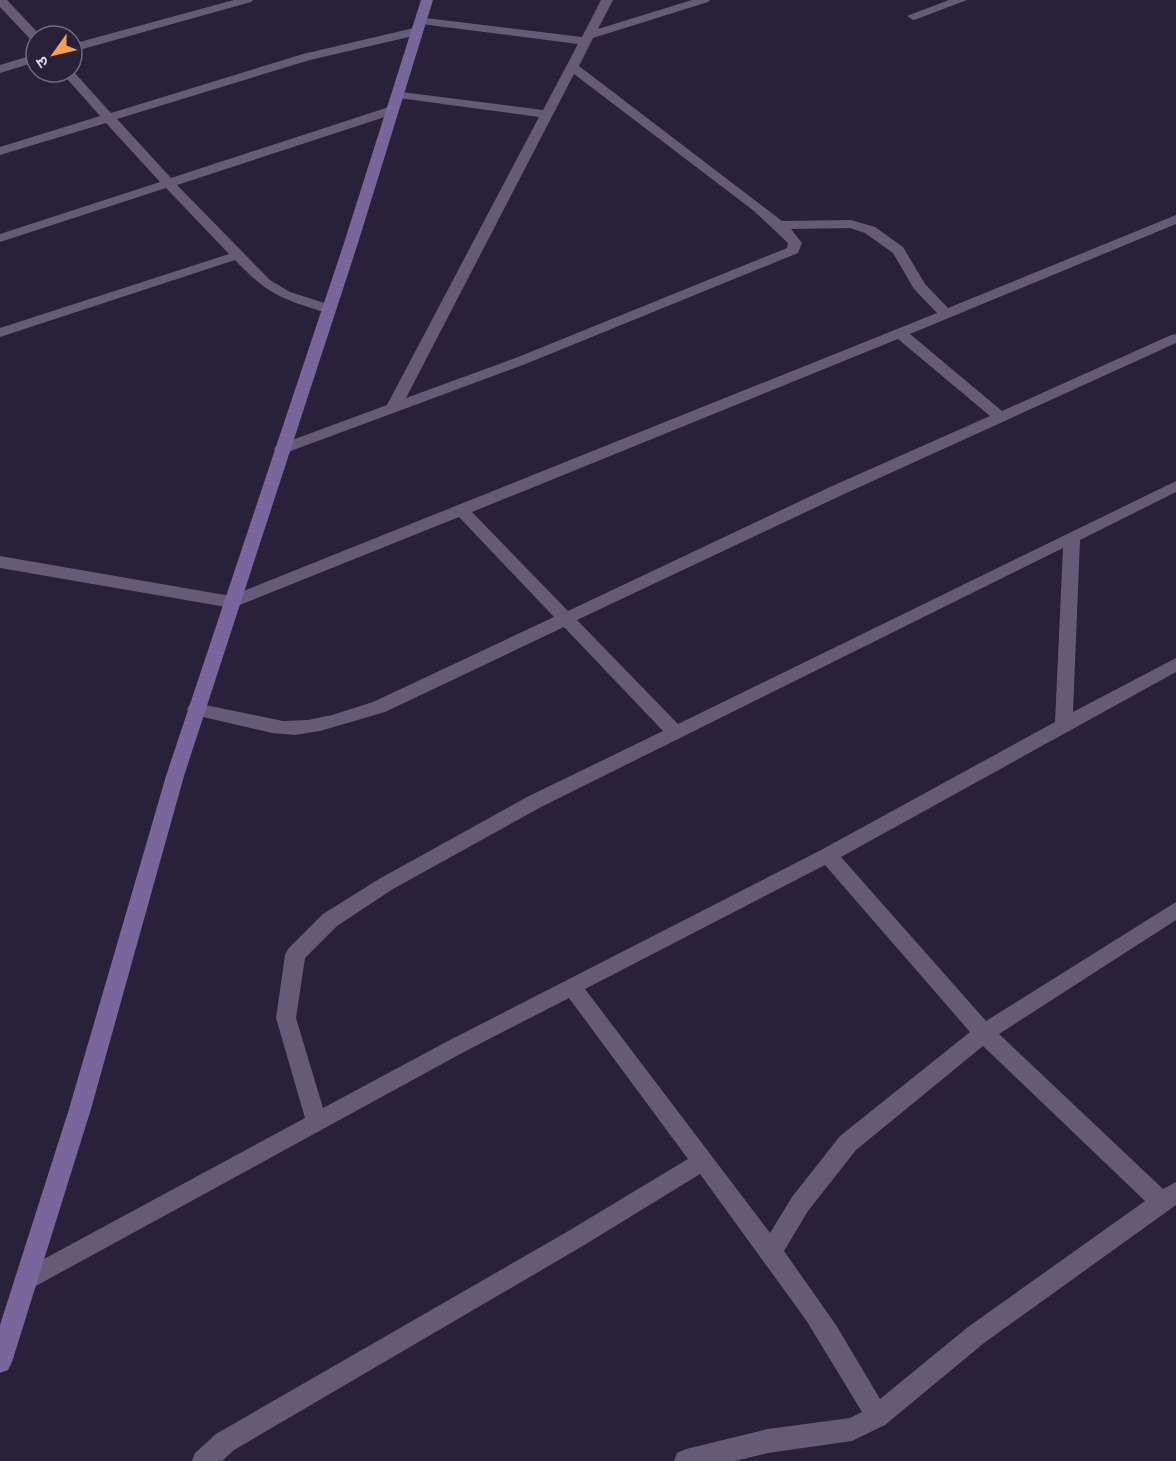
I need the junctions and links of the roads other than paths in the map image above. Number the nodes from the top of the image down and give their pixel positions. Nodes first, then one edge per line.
1 (0, 0) edge
2 (247, 0) edge
3 (427, 0) edge
4 (607, 0) edge
5 (704, 0) edge
6 (961, 0) edge
7 (913, 16) dead end
8 (24, 25) edge
9 (419, 25) junction
10 (587, 39) junction
11 (84, 45) edge
12 (24, 62) edge
13 (572, 67) junction
14 (0, 69) edge
15 (78, 84) edge
16 (395, 102) junction
17 (548, 114) junction
18 (109, 118) junction
19 (0, 151) edge
20 (169, 184) junction
21 (1176, 219) edge
22 (778, 225) junction
23 (0, 238) edge
24 (238, 255) junction
25 (329, 309) junction
26 (946, 314) junction
27 (0, 333) edge
28 (900, 333) junction
29 (1176, 338) edge
30 (393, 408) junction
31 (999, 417) junction
32 (282, 449) junction
33 (1176, 486) edge
34 (461, 510) junction
35 (1072, 537) junction
36 (0, 562) edge
37 (232, 602) junction
38 (567, 619) junction
39 (1176, 664) edge
40 (196, 709) junction
41 (1064, 725) junction
42 (675, 732) junction
43 (828, 855) junction
44 (1176, 910) edge
45 (572, 987) junction
46 (984, 1033) junction
47 (316, 1122) junction
48 (703, 1161) junction
49 (1168, 1197) edge
50 (771, 1252) junction
51 (26, 1280) junction
52 (0, 1362) edge
53 (877, 1417) junction
54 (204, 1461) edge
55 (686, 1461) edge

1 - 8 street
2 - 11 street
3 - 9 street
4 - 10 street
5 - 10 street
6 - 7 street
9 - 10 street
9 - 16 street
9 - 18 street
10 - 13 street
12 - 14 street
13 - 17 street
13 - 22 street
15 - 18 street
16 - 17 street
16 - 20 street
16 - 25 street
17 - 30 street
18 - 19 street
18 - 20 street
20 - 23 street
20 - 24 street
21 - 26 street
22 - 26 street
22 - 30 street
24 - 25 street
24 - 27 street
25 - 32 street
26 - 28 street
28 - 31 street
28 - 34 street
29 - 31 street
30 - 32 street
31 - 38 street
32 - 37 street
33 - 35 street
34 - 37 street
34 - 38 street
35 - 41 street
35 - 42 street
36 - 37 street
37 - 40 street
38 - 40 street
38 - 42 street
39 - 41 street
40 - 51 street
41 - 43 street
42 - 47 street
43 - 45 street
43 - 46 street
44 - 46 street
45 - 47 street
45 - 48 street
46 - 49 street
46 - 50 street
47 - 51 street
48 - 50 street
48 - 54 street
49 - 53 street
50 - 53 street
51 - 52 street
53 - 55 street

